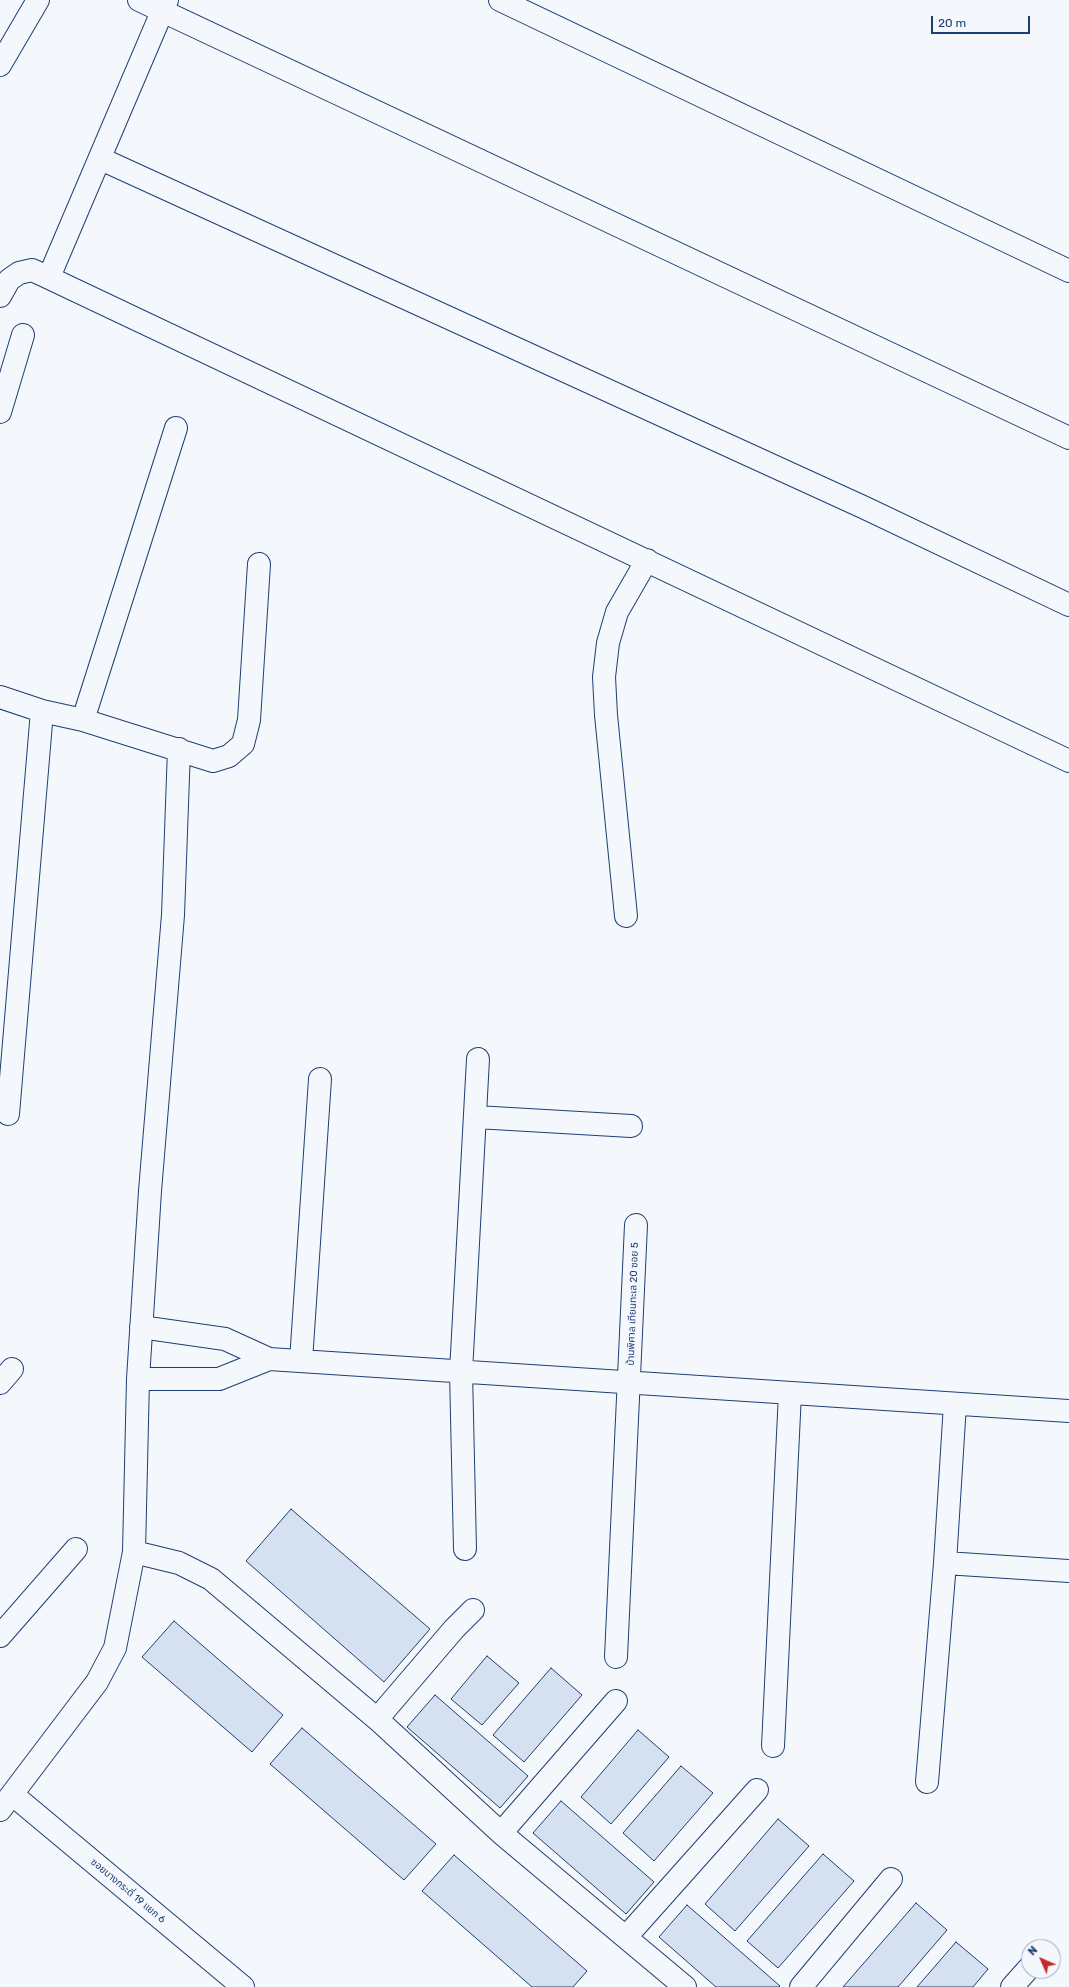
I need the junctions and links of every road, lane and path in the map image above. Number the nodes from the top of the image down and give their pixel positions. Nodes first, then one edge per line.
1 (38, 0) edge
2 (139, 0) edge
3 (500, 0) edge
4 (165, 5) edge
5 (0, 65) edge
6 (101, 159) junction
7 (1069, 271) edge
8 (49, 277) junction
9 (0, 296) edge
10 (23, 335) dead end
11 (0, 412) edge
12 (176, 428) dead end
13 (1069, 438) edge
14 (647, 560) junction
15 (259, 564) dead end
16 (1069, 605) edge
17 (0, 697) edge
18 (42, 711) junction
19 (83, 720) junction
20 (179, 749) junction
21 (1069, 761) edge
22 (626, 916) dead end
23 (478, 1059) dead end
24 (320, 1079) dead end
25 (8, 1114) dead end
26 (476, 1117) junction
27 (631, 1126) dead end
28 (636, 1225) dead end
29 (141, 1327) junction
30 (269, 1359) junction
31 (302, 1361) junction
32 (461, 1372) junction
33 (138, 1379) junction
34 (630, 1382) junction
35 (790, 1393) junction
36 (955, 1404) junction
37 (1069, 1411) edge
38 (76, 1549) dead end
39 (464, 1549) dead end
40 (134, 1552) junction
41 (945, 1563) junction
42 (1069, 1571) edge
43 (473, 1610) dead end
44 (0, 1636) edge
45 (616, 1657) dead end
46 (616, 1701) dead end
47 (377, 1719) junction
48 (773, 1746) dead end
49 (928, 1782) dead end
50 (757, 1790) dead end
51 (6, 1802) edge
52 (501, 1833) junction
53 (891, 1879) dead end
54 (626, 1937) junction
55 (1021, 1977) edge
56 (243, 1987) edge
57 (685, 1987) edge
58 (801, 1987) edge
59 (1012, 1987) edge

1 - 5 street
2 - 4 street
3 - 7 street
4 - 6 street
4 - 13 street
6 - 8 street
6 - 16 street
8 - 9 street
8 - 14 street
10 - 11 street
12 - 19 street
14 - 21 street
14 - 22 street
15 - 20 street
17 - 18 street
18 - 19 street
18 - 25 street
19 - 20 street
20 - 29 street
23 - 26 street
24 - 31 street
26 - 27 street
26 - 32 street
28 - 34 street, บ้านพิศาล เทียนทะเล 20 ซอย 5
29 - 30 street
29 - 33 street
30 - 31 street
30 - 33 street
31 - 32 street
32 - 34 street
32 - 39 street
33 - 40 street
34 - 35 street
34 - 45 street, บ้านพิศาล เทียนทะเล 20 ซอย 5
35 - 36 street
35 - 48 street
36 - 37 street
36 - 41 street
38 - 44 street
40 - 47 street
40 - 51 street
41 - 42 street
41 - 49 street
43 - 47 street
46 - 52 street
47 - 52 street
50 - 54 street
51 - 56 street, ซอยบางกระดี่ 19 แยก 6
52 - 54 street
53 - 58 street
54 - 57 street
55 - 59 street

